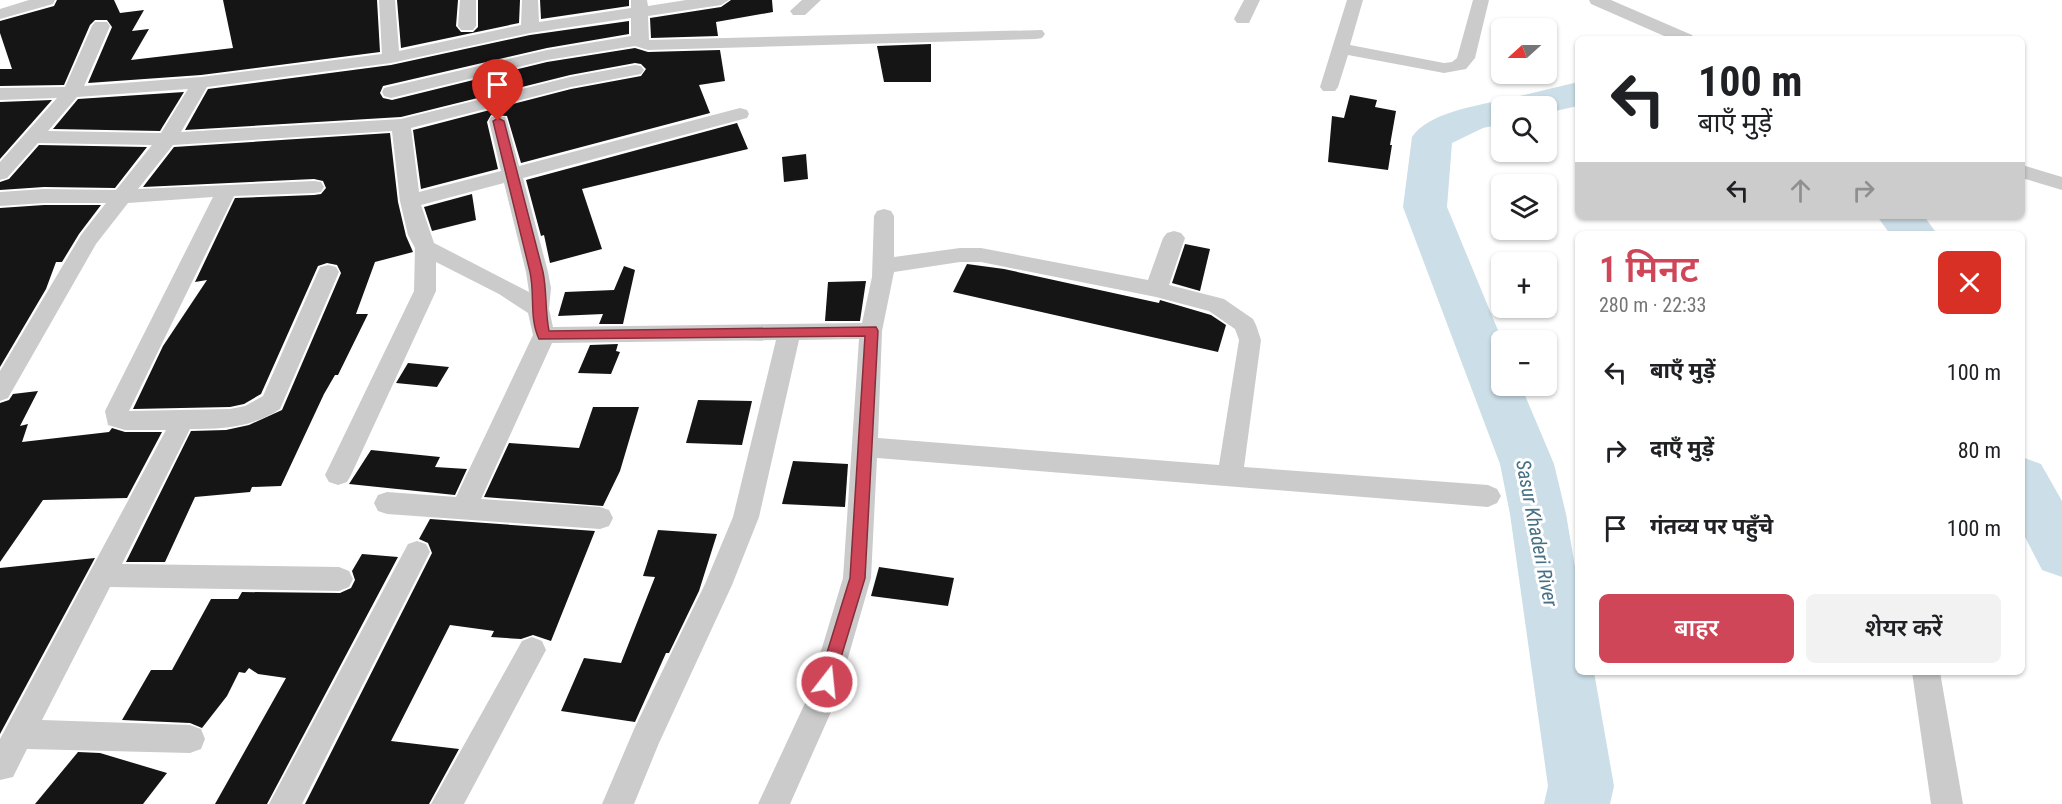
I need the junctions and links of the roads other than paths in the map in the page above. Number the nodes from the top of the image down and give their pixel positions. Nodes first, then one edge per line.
1 (47, 0) edge
2 (387, 0) edge
3 (468, 0) edge
4 (530, 0) edge
5 (582, 0) edge
6 (721, 0) edge
7 (813, 0) edge
8 (1252, 0) edge
9 (1355, 0) edge
10 (1480, 0) edge
11 (1597, 0) edge
12 (640, 5) edge
13 (799, 11) dead end
14 (0, 14) edge
15 (583, 19) junction
16 (1243, 19) dead end
17 (100, 26) dead end
18 (467, 26) dead end
19 (530, 28) junction
20 (1036, 34) dead end
21 (1679, 36) edge
22 (640, 40) junction
23 (1341, 48) junction
24 (391, 58) junction
25 (635, 70) dead end
26 (201, 82) junction
27 (1329, 87) dead end
28 (72, 92) junction
29 (391, 92) dead end
30 (0, 94) edge
31 (741, 114) dead end
32 (498, 121) dead end
33 (401, 125) junction
34 (32, 137) junction
35 (167, 140) junction
36 (513, 172) junction
37 (2025, 172) edge
38 (0, 174) edge
39 (2062, 184) edge
40 (315, 188) dead end
41 (227, 190) junction
42 (122, 197) junction
43 (0, 199) edge
44 (410, 201) junction
45 (884, 216) dead end
46 (1174, 238) dead end
47 (426, 248) junction
48 (883, 266) junction
49 (328, 272) dead end
50 (1156, 289) junction
51 (538, 309) junction
52 (790, 331) junction
53 (872, 331) junction
54 (544, 336) junction
55 (0, 392) edge
56 (183, 420) junction
57 (865, 447) junction
58 (338, 475) dead end
59 (1230, 476) junction
60 (1488, 496) dead end
61 (387, 503) dead end
62 (464, 507) junction
63 (600, 518) dead end
64 (417, 552) dead end
65 (101, 575) junction
66 (339, 579) dead end
67 (532, 650) dead end
68 (1926, 675) edge
69 (18, 734) junction
70 (190, 739) dead end
71 (2, 766) dead end
72 (285, 804) edge
73 (447, 804) edge
74 (618, 804) edge
75 (774, 804) edge
76 (1947, 804) edge

1 - 14 street
2 - 24 street
3 - 18 street
4 - 19 street
5 - 15 street
6 - 12 street
7 - 13 street
8 - 16 street
9 - 23 street
10 - 23 street
11 - 21 street
12 - 15 street
12 - 22 street
15 - 19 street
17 - 28 street
19 - 24 street
20 - 22 street
22 - 29 street
23 - 27 street
24 - 26 street
25 - 33 street
26 - 28 street
26 - 35 street
28 - 30 street
28 - 34 street
31 - 36 street
32 - 36 street
33 - 35 street
33 - 44 street
34 - 35 street
34 - 38 street
35 - 42 street
36 - 44 street
36 - 51 street
37 - 39 street
40 - 41 street
41 - 42 street
41 - 56 street
42 - 43 street
42 - 55 street
44 - 47 street
45 - 48 street
46 - 50 street
47 - 51 street
47 - 58 street
48 - 50 street
48 - 53 street
49 - 56 street
50 - 59 street
51 - 54 street
52 - 53 street
52 - 54 street
52 - 74 street
53 - 57 street
54 - 62 street
56 - 65 street
57 - 59 street
57 - 75 street
59 - 60 street
61 - 62 street
62 - 63 street
64 - 72 street
65 - 66 street
65 - 69 street
67 - 73 street
68 - 76 street
69 - 70 street
69 - 71 street

